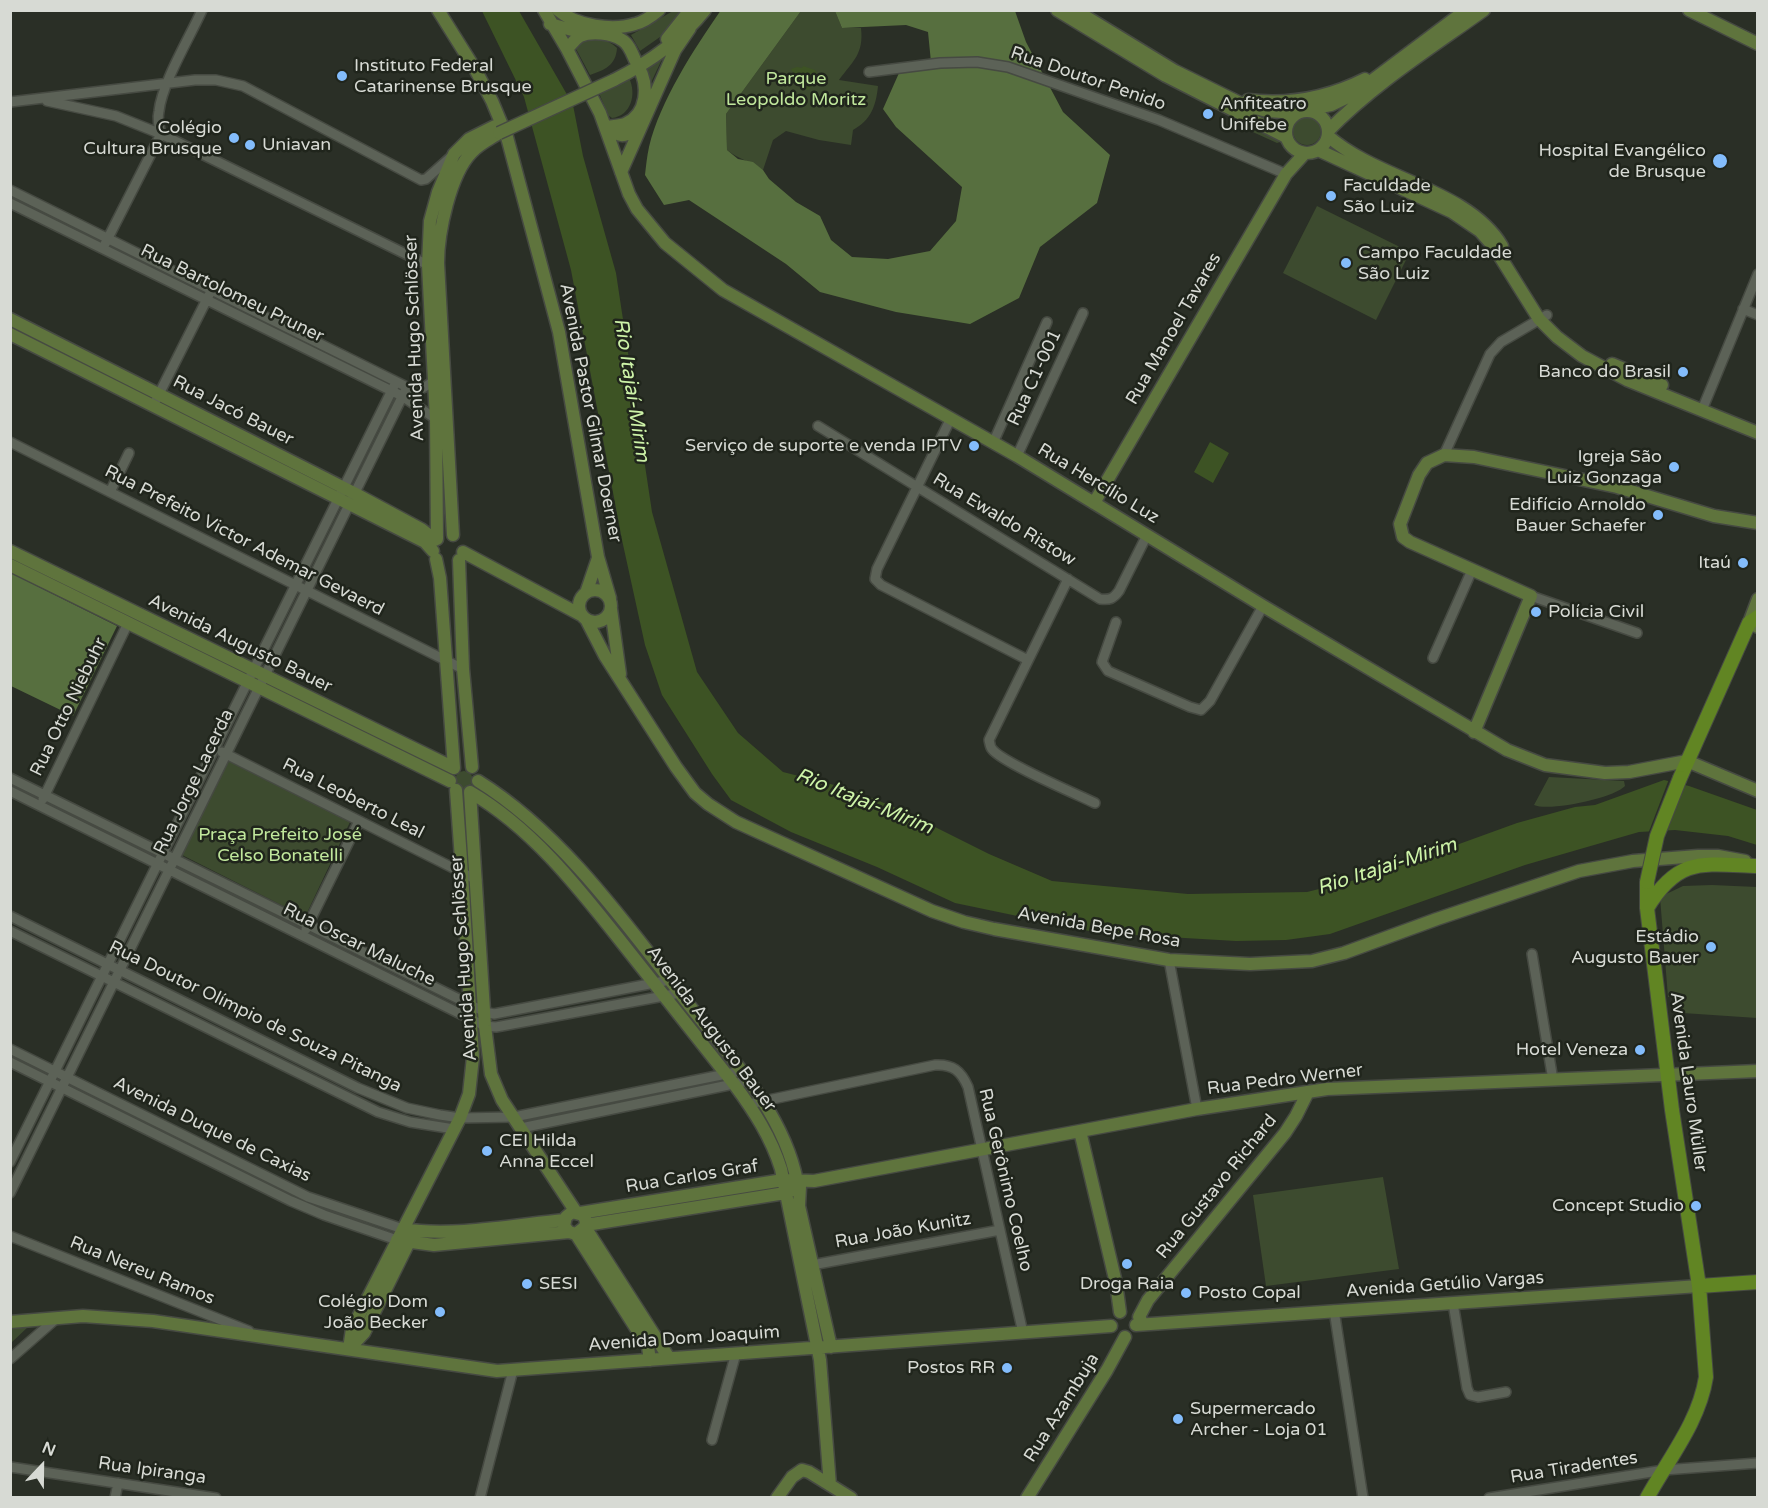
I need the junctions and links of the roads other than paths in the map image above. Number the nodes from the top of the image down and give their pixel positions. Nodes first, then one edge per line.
1 (202, 10) edge
2 (438, 10) edge
3 (543, 10) edge
4 (659, 10) edge
5 (690, 10) edge
6 (705, 10) edge
7 (1057, 10) edge
8 (1075, 10) edge
9 (1466, 10) edge
10 (1484, 10) edge
11 (1689, 10) edge
12 (560, 12) edge
13 (550, 24) junction
14 (690, 28) junction
15 (587, 34) junction
16 (1758, 44) edge
17 (567, 49) junction
18 (1395, 62) junction
19 (637, 63) junction
20 (869, 72) dead end
21 (168, 82) junction
22 (1227, 97) junction
23 (39, 99) junction
24 (10, 102) edge
25 (1301, 111) junction
26 (606, 127) junction
27 (639, 129) junction
28 (497, 130) junction
29 (161, 134) junction
30 (1328, 134) junction
31 (1287, 139) junction
32 (1318, 150) junction
33 (1305, 153) junction
34 (454, 154) junction
35 (1363, 166) junction
36 (621, 172) junction
37 (1286, 174) junction
38 (15, 192) edge
39 (12, 204) edge
40 (108, 239) junction
41 (103, 249) junction
42 (428, 265) junction
43 (1758, 274) edge
44 (211, 290) junction
45 (206, 300) junction
46 (1743, 309) junction
47 (1083, 313) dead end
48 (1758, 315) edge
49 (1543, 317) junction
50 (10, 319) edge
51 (1047, 322) dead end
52 (10, 334) edge
53 (320, 344) junction
54 (315, 354) junction
55 (434, 380) junction
56 (396, 382) junction
57 (407, 387) junction
58 (392, 391) junction
59 (159, 394) junction
60 (402, 396) junction
61 (153, 406) junction
62 (1704, 407) junction
63 (951, 418) junction
64 (436, 419) junction
65 (1758, 424) edge
66 (818, 426) dead end
67 (1758, 433) edge
68 (10, 442) edge
69 (993, 443) junction
70 (243, 444) junction
71 (129, 453) dead end
72 (1444, 455) junction
73 (1017, 456) junction
74 (917, 487) junction
75 (110, 492) junction
76 (346, 496) junction
77 (1094, 503) junction
78 (1758, 523) edge
79 (453, 535) junction
80 (1147, 535) junction
81 (435, 547) junction
82 (461, 556) junction
83 (598, 556) junction
84 (11, 557) edge
85 (1472, 570) junction
86 (1068, 579) junction
87 (296, 585) junction
88 (307, 591) junction
89 (584, 595) junction
90 (1531, 596) junction
91 (547, 597) junction
92 (1758, 599) edge
93 (611, 604) junction
94 (1263, 606) junction
95 (584, 618) junction
96 (1116, 622) dead end
97 (1755, 622) edge
98 (128, 623) junction
99 (1636, 633) dead end
100 (166, 634) junction
101 (1433, 658) dead end
102 (1028, 660) junction
103 (447, 661) junction
104 (463, 669) junction
105 (620, 678) junction
106 (256, 679) junction
107 (354, 727) junction
108 (1474, 732) junction
109 (215, 748) junction
110 (226, 754) junction
111 (1687, 761) junction
112 (472, 767) junction
113 (454, 768) junction
114 (10, 778) edge
115 (478, 781) junction
116 (453, 786) junction
117 (10, 791) edge
118 (1758, 791) edge
119 (470, 792) junction
120 (44, 795) junction
121 (1095, 803) dead end
122 (40, 805) junction
123 (495, 807) junction
124 (472, 820) junction
125 (359, 821) junction
126 (111, 828) junction
127 (106, 838) junction
128 (558, 847) junction
129 (163, 853) junction
130 (548, 856) junction
131 (175, 859) junction
132 (158, 864) junction
133 (1758, 865) edge
134 (170, 870) junction
135 (204, 873) junction
136 (462, 873) junction
137 (477, 880) junction
138 (198, 884) junction
139 (607, 903) junction
140 (1647, 908) junction
141 (597, 911) junction
142 (10, 916) edge
143 (29, 925) junction
144 (308, 925) junction
145 (10, 931) edge
146 (303, 936) junction
147 (23, 937) junction
148 (1532, 954) dead end
149 (371, 956) junction
150 (1169, 960) junction
151 (108, 964) junction
152 (366, 967) junction
153 (120, 970) junction
154 (102, 976) junction
155 (670, 980) junction
156 (114, 982) junction
157 (654, 983) junction
158 (680, 993) junction
159 (665, 996) junction
160 (569, 999) junction
161 (469, 1004) junction
162 (484, 1012) junction
163 (207, 1013) junction
164 (571, 1013) junction
165 (471, 1018) junction
166 (201, 1025) junction
167 (485, 1026) junction
168 (10, 1049) edge
169 (286, 1052) junction
170 (10, 1062) edge
171 (280, 1064) junction
172 (56, 1071) junction
173 (1758, 1071) edge
174 (745, 1076) junction
175 (1668, 1076) junction
176 (68, 1077) junction
177 (730, 1079) junction
178 (1552, 1080) junction
179 (50, 1082) junction
180 (62, 1088) junction
181 (358, 1088) junction
182 (644, 1091) junction
183 (1308, 1092) junction
184 (352, 1100) junction
185 (763, 1100) junction
186 (587, 1102) junction
187 (646, 1102) junction
188 (749, 1104) junction
189 (132, 1109) junction
190 (1197, 1109) junction
191 (590, 1113) junction
192 (127, 1120) junction
193 (517, 1122) junction
194 (457, 1124) junction
195 (1080, 1131) junction
196 (17, 1148) junction
197 (982, 1151) junction
198 (29, 1155) junction
199 (227, 1156) junction
200 (10, 1162) edge
201 (222, 1167) junction
202 (783, 1180) junction
203 (802, 1183) junction
204 (740, 1187) junction
205 (10, 1193) edge
206 (785, 1193) junction
207 (309, 1197) junction
208 (742, 1200) junction
209 (676, 1204) junction
210 (304, 1207) junction
211 (577, 1223) junction
212 (1000, 1230) junction
213 (10, 1236) edge
214 (406, 1236) junction
215 (806, 1266) junction
216 (1758, 1282) edge
217 (1699, 1286) junction
218 (1453, 1303) junction
219 (1334, 1310) junction
220 (58, 1317) junction
221 (1133, 1319) junction
222 (10, 1322) edge
223 (1111, 1326) junction
224 (1023, 1333) junction
225 (262, 1336) junction
226 (1125, 1337) junction
227 (824, 1347) junction
228 (349, 1349) junction
229 (736, 1353) junction
230 (669, 1358) junction
231 (10, 1359) edge
232 (650, 1360) junction
233 (513, 1370) junction
234 (1506, 1392) dead end
235 (712, 1440) dead end
236 (1758, 1463) edge
237 (10, 1467) edge
238 (1664, 1470) junction
239 (118, 1483) junction
240 (830, 1485) junction
241 (116, 1497) edge
242 (216, 1497) edge
243 (480, 1497) edge
244 (777, 1497) edge
245 (851, 1497) edge
246 (1027, 1497) edge
247 (1363, 1497) edge
248 (1490, 1497) edge
249 (1647, 1497) edge

1 - 21 street
2 - 83 main road, Avenida Pastor Gilmar Doerner
3 - 13 main road, Rua Hercílio Luz
4 - 12 main road
5 - 19 main road
6 - 14 main road
7 - 31 main road
8 - 22 main road
9 - 18 main road
10 - 30 main road
11 - 16 main road
12 - 13 main road
13 - 15 main road
13 - 17 main road, Rua Hercílio Luz
14 - 19 main road
14 - 27 main road
15 - 17 main road
15 - 19 main road
17 - 26 main road, Rua Hercílio Luz
18 - 22 main road
18 - 25 main road
19 - 26 main road
19 - 28 main road, bridge
20 - 37 street, Rua Doutor Penido
21 - 23 street
21 - 29 street
21 - 34 street
22 - 25 main road
23 - 24 street
23 - 29 street
25 - 30 main road
25 - 31 main road
26 - 27 main road
26 - 36 main road, Rua Hercílio Luz
27 - 36 main road
28 - 34 main road, Avenida Hugo Schlösser
28 - 79 main road, Avenida Hugo Schlösser
29 - 40 street
29 - 42 street
30 - 32 main road
30 - 35 main road
31 - 33 main road
31 - 37 main road, Rua Manoel Tavares
32 - 33 main road
32 - 35 main road
33 - 37 main road, Rua Manoel Tavares
34 - 42 main road, Avenida Hugo Schlösser
35 - 49 main road
36 - 63 main road, Rua Hercílio Luz
37 - 77 main road, Rua Manoel Tavares
38 - 39 street
38 - 40 street, Rua Bartolomeu Pruner
39 - 41 street, Rua Bartolomeu Pruner
40 - 41 street
40 - 44 street, Rua Bartolomeu Pruner
41 - 45 street, Rua Bartolomeu Pruner
42 - 55 main road, Avenida Hugo Schlösser
43 - 46 street
44 - 45 street
44 - 53 street, Rua Bartolomeu Pruner
45 - 54 street, Rua Bartolomeu Pruner
45 - 59 street
46 - 48 street
46 - 62 street
47 - 73 street, Rua C1-001
49 - 62 main road
49 - 72 street
50 - 59 main road, Rua Jacó Bauer
51 - 69 street
52 - 61 main road, Rua Jacó Bauer
53 - 54 street
53 - 56 street, Rua Bartolomeu Pruner
54 - 58 street, Rua Bartolomeu Pruner
55 - 57 street
55 - 64 main road, Avenida Hugo Schlösser
56 - 57 street, Rua Bartolomeu Pruner
56 - 58 street, Rua Jorge Lacerda
57 - 60 street, Rua Jorge Lacerda
58 - 60 street, Rua Bartolomeu Pruner
58 - 76 street, Rua Jorge Lacerda
59 - 61 street
59 - 70 main road, Rua Jacó Bauer
60 - 64 street, Rua Bartolomeu Pruner
60 - 76 street, Rua Jorge Lacerda
61 - 70 main road, Rua Jacó Bauer
62 - 65 main road
62 - 67 main road
63 - 69 main road, Rua Hercílio Luz
63 - 74 street
64 - 81 main road, Avenida Hugo Schlösser
66 - 74 street, Rua Ewaldo Ristow
68 - 75 street, Rua Prefeito Victor Ademar Gevaerd
69 - 73 main road, Rua Hercílio Luz
70 - 76 main road, Rua Jacó Bauer
71 - 75 street
72 - 78 main road
72 - 85 main road
73 - 77 main road, Rua Hercílio Luz
74 - 86 street, Rua Ewaldo Ristow
74 - 102 street
75 - 87 street, Rua Prefeito Victor Ademar Gevaerd
76 - 81 main road, Rua Jacó Bauer
76 - 87 street, Rua Jorge Lacerda
76 - 88 street, Rua Jorge Lacerda
77 - 80 main road, Rua Hercílio Luz
79 - 81 main road
79 - 82 main road
80 - 86 street, Rua Ewaldo Ristow
80 - 94 main road, Rua Hercílio Luz
81 - 82 main road
81 - 103 main road, Avenida Hugo Schlösser
82 - 91 main road
82 - 104 main road
83 - 89 main road, Avenida Pastor Gilmar Doerner
83 - 93 main road, Avenida Pastor Gilmar Doerner
84 - 98 main road, Avenida Augusto Bauer
84 - 100 main road, Avenida Augusto Bauer
85 - 90 main road
85 - 101 street
86 - 102 street
87 - 88 street, Rua Prefeito Victor Ademar Gevaerd
87 - 106 street, Rua Jorge Lacerda
88 - 103 street, Rua Prefeito Victor Ademar Gevaerd
88 - 106 street, Rua Jorge Lacerda
89 - 91 main road
89 - 93 main road
89 - 95 main road
90 - 99 street
90 - 108 main road
91 - 95 main road
92 - 97 main road
93 - 95 main road
93 - 105 main road, Avenida Bepe Rosa
94 - 96 street
94 - 108 main road, Rua Hercílio Luz
95 - 105 main road, Avenida Bepe Rosa
97 - 111 main road, Avenida Lauro Müller
98 - 100 main road, Avenida Augusto Bauer
98 - 120 street, Rua Otto Niebuhr
100 - 106 main road, Avenida Augusto Bauer
102 - 121 street
103 - 104 street, Rua Prefeito Victor Ademar Gevaerd
103 - 113 main road, Avenida Hugo Schlösser
104 - 112 main road
105 - 150 main road, Avenida Bepe Rosa
106 - 107 main road, Avenida Augusto Bauer
106 - 109 street, Rua Jorge Lacerda
106 - 110 street, Rua Jorge Lacerda
107 - 113 main road, Avenida Augusto Bauer
107 - 116 main road, Avenida Augusto Bauer
108 - 111 main road, Rua Hercílio Luz
109 - 110 street, Rua Leoberto Leal
109 - 129 street, Rua Jorge Lacerda
110 - 125 street, Rua Leoberto Leal
110 - 131 street, Rua Jorge Lacerda
111 - 118 main road
111 - 140 main road, Avenida Lauro Müller, bridge
112 - 113 main road
112 - 115 main road
113 - 116 main road
114 - 120 street, Rua Oscar Maluche
115 - 119 main road
115 - 128 main road, Avenida Augusto Bauer
116 - 119 main road
116 - 136 main road, Avenida Hugo Schlösser
117 - 122 street, Rua Oscar Maluche
119 - 123 main road, Avenida Augusto Bauer
119 - 124 main road, Avenida Hugo Schlösser
120 - 122 street, Rua Otto Niebuhr
120 - 126 street, Rua Oscar Maluche
122 - 127 street, Rua Oscar Maluche
123 - 124 main road
123 - 130 main road, Avenida Augusto Bauer
124 - 137 main road, Avenida Hugo Schlösser
125 - 136 street, Rua Leoberto Leal
125 - 144 street
126 - 127 street
126 - 129 street, Rua Oscar Maluche
127 - 132 street, Rua Oscar Maluche
128 - 130 main road
128 - 139 main road, Avenida Augusto Bauer
129 - 131 street, Rua Oscar Maluche
129 - 132 street, Rua Jorge Lacerda
130 - 141 main road, Avenida Augusto Bauer
131 - 134 street, Rua Jorge Lacerda
131 - 135 street, Rua Oscar Maluche
132 - 134 street, Rua Oscar Maluche
132 - 151 street, Rua Jorge Lacerda
133 - 140 main road
133 - 150 main road, Avenida Bepe Rosa
134 - 138 street, Rua Oscar Maluche
134 - 153 street, Rua Jorge Lacerda
135 - 138 street
135 - 144 street, Rua Oscar Maluche
136 - 137 street, Rua Leoberto Leal
136 - 161 main road, Avenida Hugo Schlösser
137 - 162 main road, Avenida Hugo Schlösser
138 - 146 street, Rua Oscar Maluche
139 - 141 main road
139 - 155 main road, Avenida Augusto Bauer
140 - 175 main road, Avenida Lauro Müller
141 - 157 main road, Avenida Augusto Bauer
142 - 143 street, Rua Doutor Olímpio de Souza Pitanga
143 - 147 street
143 - 151 street, Rua Doutor Olímpio de Souza Pitanga
144 - 146 street
144 - 149 street, Rua Oscar Maluche
145 - 147 street, Rua Doutor Olímpio de Souza Pitanga
146 - 152 street, Rua Oscar Maluche
147 - 154 street, Rua Doutor Olímpio de Souza Pitanga
148 - 178 street
149 - 152 street
149 - 161 street, Rua Oscar Maluche
150 - 190 street
151 - 153 street, Rua Doutor Olímpio de Souza Pitanga
151 - 154 street, Rua Jorge Lacerda
152 - 165 street, Rua Oscar Maluche
153 - 156 street, Rua Jorge Lacerda
153 - 163 street, Rua Doutor Olímpio de Souza Pitanga
154 - 156 street, Rua Doutor Olímpio de Souza Pitanga
154 - 172 street, Rua Jorge Lacerda
155 - 157 street
155 - 158 main road, Avenida Augusto Bauer
156 - 166 street, Rua Doutor Olímpio de Souza Pitanga
156 - 176 street, Rua Jorge Lacerda
157 - 159 main road, Avenida Augusto Bauer
157 - 160 street
158 - 159 street
158 - 174 main road, Avenida Augusto Bauer
159 - 164 street
159 - 177 main road, Avenida Augusto Bauer
160 - 162 street
160 - 164 street
161 - 162 street, Rua Oscar Maluche
161 - 165 main road, Avenida Hugo Schlösser
162 - 167 main road, Avenida Hugo Schlösser
163 - 166 street
163 - 169 street, Rua Doutor Olímpio de Souza Pitanga
164 - 167 street
165 - 167 street, Rua Oscar Maluche
165 - 194 main road, Avenida Hugo Schlösser
166 - 171 street, Rua Doutor Olímpio de Souza Pitanga
167 - 193 main road, Avenida Hugo Schlösser
168 - 172 street, Avenida Duque de Caxias
169 - 171 street
169 - 181 street, Rua Doutor Olímpio de Souza Pitanga
170 - 179 street, Avenida Duque de Caxias
171 - 184 street, Rua Doutor Olímpio de Souza Pitanga
172 - 176 street, Avenida Duque de Caxias
172 - 179 street, Rua Jorge Lacerda
173 - 175 main road, Rua Pedro Werner
174 - 177 street, Rua Doutor Olímpio de Souza Pitanga
174 - 185 main road, Avenida Augusto Bauer
175 - 178 main road, Rua Pedro Werner
175 - 217 main road, Avenida Lauro Müller
176 - 180 street, Rua Jorge Lacerda
176 - 189 street, Avenida Duque de Caxias
177 - 182 street, Rua Doutor Olímpio de Souza Pitanga
177 - 187 street, Rua Doutor Olímpio de Souza Pitanga
177 - 188 main road, Avenida Augusto Bauer
178 - 183 main road, Rua Pedro Werner
179 - 180 street, Avenida Duque de Caxias
179 - 196 street, Rua Jorge Lacerda
180 - 192 street, Avenida Duque de Caxias
180 - 198 street, Rua Jorge Lacerda
181 - 184 street
181 - 194 street, Rua Doutor Olímpio de Souza Pitanga
182 - 186 street, Rua Doutor Olímpio de Souza Pitanga
182 - 187 street
183 - 190 main road, Rua Pedro Werner
183 - 221 main road, Rua Gustavo Richard
184 - 194 street, Rua Doutor Olímpio de Souza Pitanga
185 - 188 street, Rua Gerônimo Coelho
185 - 197 street, Rua Gerônimo Coelho
185 - 203 main road, Avenida Augusto Bauer
186 - 191 street
186 - 193 street, Rua Doutor Olímpio de Souza Pitanga
187 - 191 street, Rua Doutor Olímpio de Souza Pitanga
188 - 202 main road, Avenida Augusto Bauer
189 - 192 street
189 - 199 street, Avenida Duque de Caxias
190 - 195 main road, Rua Pedro Werner
191 - 193 street, Rua Doutor Olímpio de Souza Pitanga
192 - 201 street, Avenida Duque de Caxias
193 - 194 street, Rua Doutor Olímpio de Souza Pitanga
193 - 211 main road, Avenida Hugo Schlösser
194 - 214 main road, Avenida Hugo Schlösser
195 - 197 main road, Rua Pedro Werner
195 - 221 main road
196 - 198 street
196 - 200 street, Rua Jorge Lacerda
197 - 203 main road, Rua Carlos Graf
197 - 212 street, Rua Gerônimo Coelho
198 - 205 street, Rua Jorge Lacerda
199 - 201 street
199 - 207 street, Avenida Duque de Caxias
201 - 210 street, Avenida Duque de Caxias
202 - 203 main road, Rua Carlos Graf
202 - 204 main road, Rua Carlos Graf
202 - 206 main road, Avenida Augusto Bauer
203 - 206 main road, Rua Carlos Graf
203 - 215 main road, Avenida Augusto Bauer
204 - 208 main road
204 - 209 main road, Rua Carlos Graf
206 - 208 main road, Rua Carlos Graf
206 - 215 main road, Avenida Augusto Bauer
207 - 210 street
207 - 214 street, Avenida Duque de Caxias
208 - 209 main road, Rua Carlos Graf
209 - 211 main road, Rua Carlos Graf
210 - 214 street, Avenida Duque de Caxias
211 - 214 main road, Rua Carlos Graf
211 - 230 main road
211 - 232 main road
212 - 215 street, Rua João Kunitz
212 - 224 street, Rua Gerônimo Coelho
213 - 225 street, Rua Nereu Ramos
214 - 228 main road, Avenida Hugo Schlösser
215 - 227 main road, Avenida Augusto Bauer
216 - 217 main road, Avenida Getúlio Vargas
217 - 218 main road, Avenida Getúlio Vargas
217 - 238 main road, Avenida Lauro Müller
218 - 219 main road, Avenida Getúlio Vargas
218 - 234 street
219 - 221 main road, Avenida Getúlio Vargas
219 - 247 street
220 - 222 main road, Avenida Dom Joaquim
220 - 225 main road, Avenida Dom Joaquim
220 - 231 street
221 - 223 main road
221 - 226 main road, Rua Azambuja
223 - 224 main road, Avenida Dom Joaquim
223 - 226 main road
224 - 227 main road, Avenida Dom Joaquim
225 - 228 main road, Avenida Dom Joaquim
226 - 246 main road, Rua Azambuja
227 - 229 main road, Avenida Dom Joaquim
227 - 240 main road, Avenida Augusto Bauer
228 - 233 main road, Avenida Dom Joaquim
229 - 230 main road, Avenida Dom Joaquim
229 - 235 street
230 - 232 main road, Avenida Dom Joaquim
232 - 233 main road, Avenida Dom Joaquim
233 - 243 street
236 - 238 street, Rua Tiradentes
237 - 239 street, Rua Ipiranga
238 - 248 street, Rua Tiradentes
238 - 249 main road, Avenida Lauro Müller
239 - 241 street
239 - 242 street, Rua Ipiranga
240 - 244 main road
240 - 245 main road

